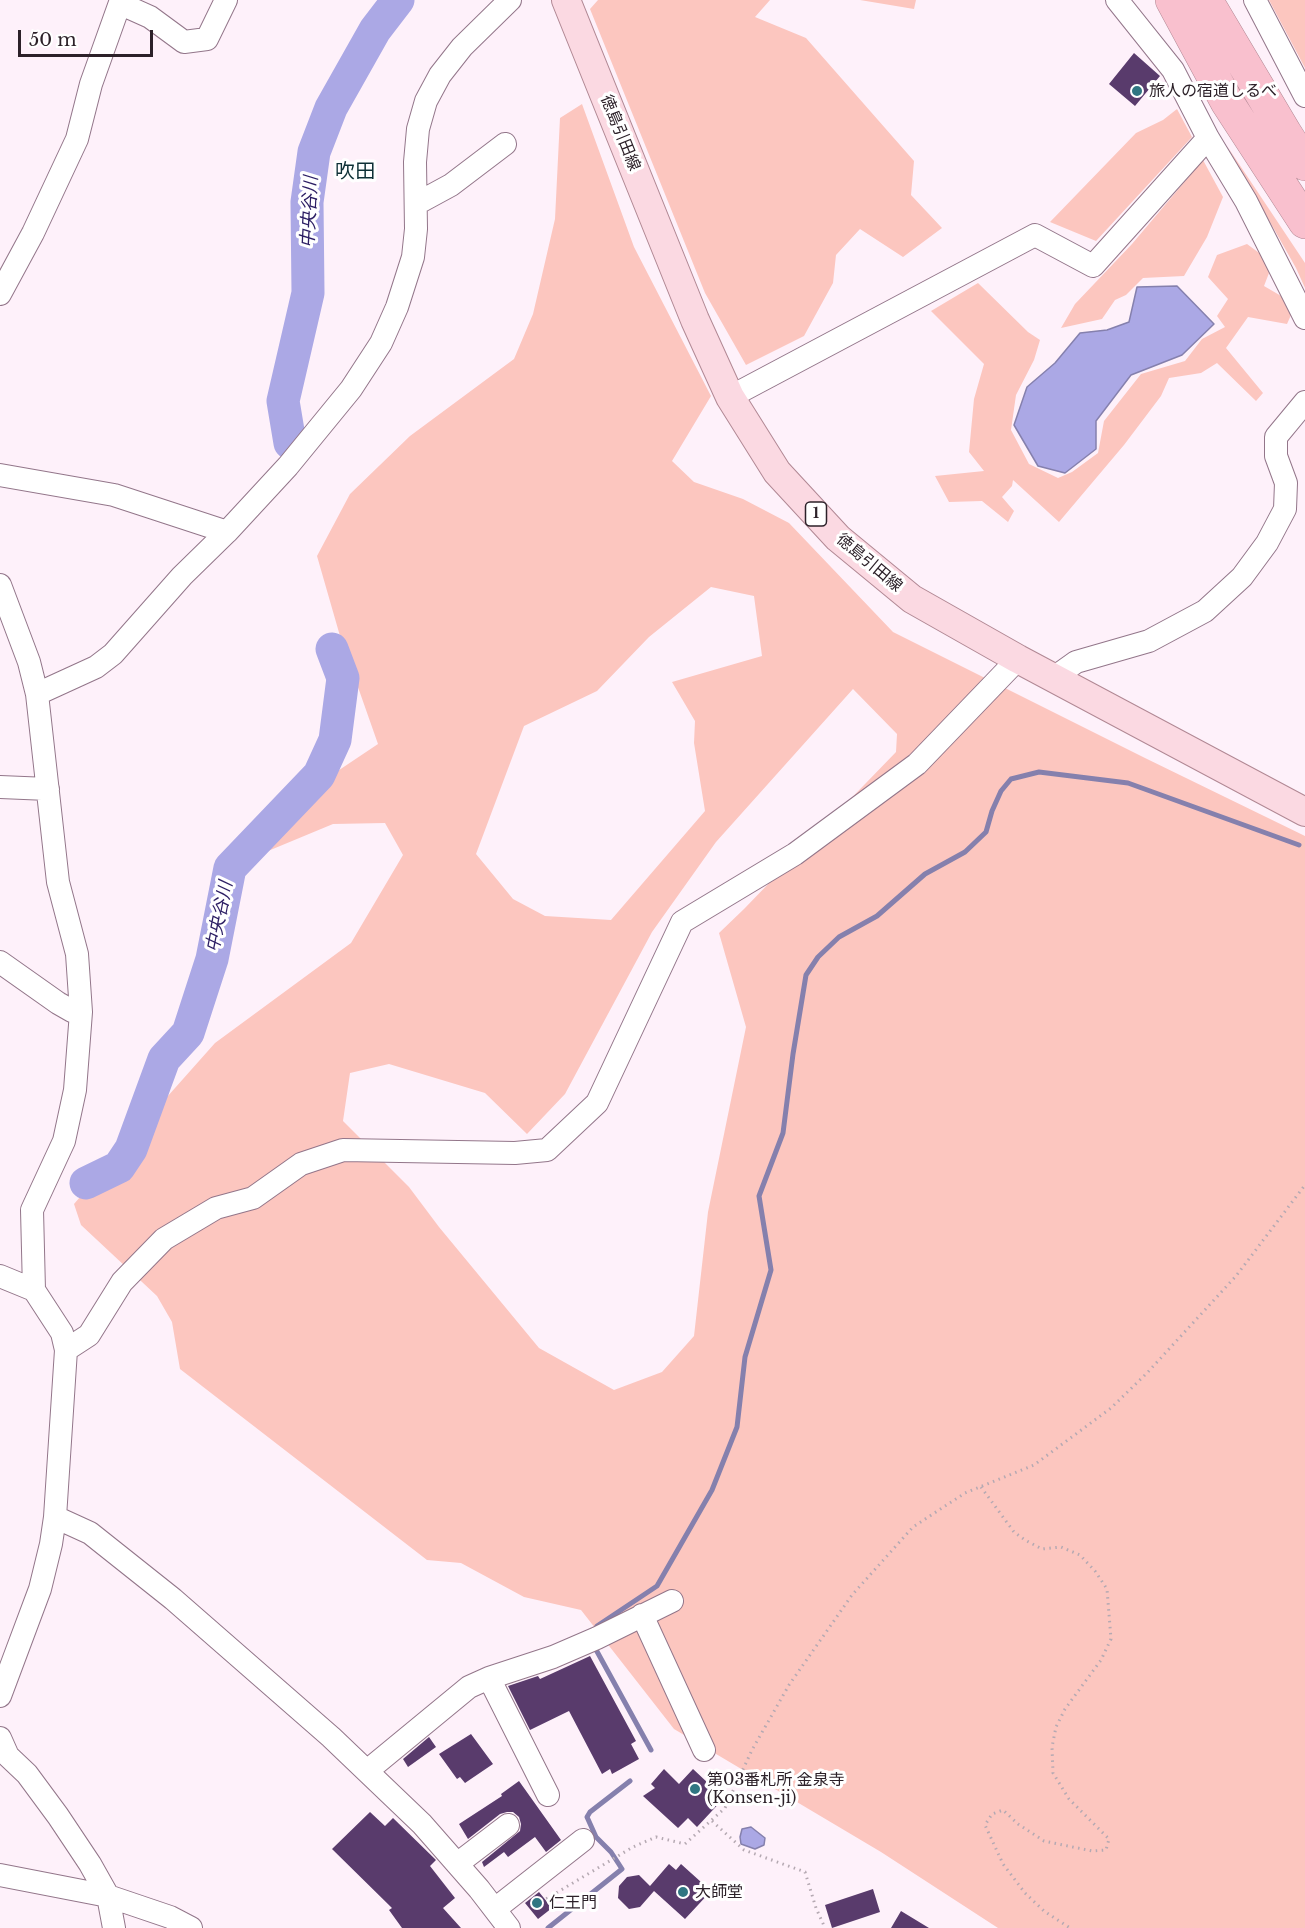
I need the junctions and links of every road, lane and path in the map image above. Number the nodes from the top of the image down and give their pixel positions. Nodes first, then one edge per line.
1 (226, 0) edge
2 (510, 0) edge
3 (566, 0) edge
4 (1118, 0) edge
5 (1172, 0) edge
6 (1206, 0) edge
7 (1255, 0) edge
8 (121, 2) edge
9 (1305, 96) edge
10 (1208, 138) junction
11 (505, 144) dead end
12 (1305, 164) edge
13 (416, 204) junction
14 (1305, 222) edge
15 (0, 294) edge
16 (1305, 318) edge
17 (730, 397) junction
18 (1305, 402) edge
19 (0, 475) edge
20 (227, 532) junction
21 (0, 585) edge
22 (1018, 659) junction
23 (1055, 677) junction
24 (37, 694) junction
25 (0, 787) edge
26 (48, 789) junction
27 (1305, 812) edge
28 (0, 962) edge
29 (81, 1012) junction
30 (1305, 1185) edge
31 (0, 1276) edge
32 (34, 1290) junction
33 (66, 1350) junction
34 (981, 1487) junction
35 (55, 1516) junction
36 (672, 1601) dead end
37 (642, 1615) junction
38 (489, 1678) junction
39 (0, 1696) edge
40 (704, 1750) dead end
41 (3, 1752) edge
42 (367, 1772) junction
43 (548, 1795) dead end
44 (712, 1821) junction
45 (508, 1825) dead end
46 (583, 1840) dead end
47 (457, 1864) junction
48 (0, 1875) edge
49 (108, 1896) junction
50 (504, 1921) edge
51 (114, 1928) edge
52 (191, 1928) edge
53 (825, 1928) edge
54 (1070, 1928) edge

1 - 8 street
2 - 13 street
3 - 17 main road, 徳島引田線 / 1
4 - 10 street
5 - 14 highway
6 - 12 highway
7 - 9 street
8 - 15 street
10 - 16 street
10 - 17 street
11 - 13 street
13 - 20 street
17 - 22 main road, 徳島引田線 / 1
18 - 23 street
19 - 20 street
20 - 24 street
21 - 24 street
22 - 23 main road, 徳島引田線 / 1
22 - 33 street
23 - 27 main road, 徳島引田線 / 1
24 - 26 street
25 - 26 street
26 - 29 street
28 - 29 street
29 - 32 street
30 - 34 path
31 - 32 street
32 - 33 street
33 - 35 street
34 - 44 path
34 - 54 path
35 - 39 street
35 - 42 street
36 - 37 street
37 - 38 street
37 - 40 street
38 - 42 street
38 - 43 street
41 - 49 street
42 - 47 street
44 - 50 path
44 - 53 path
45 - 47 street
46 - 50 street
47 - 50 street
48 - 49 street
49 - 51 street
49 - 52 street

